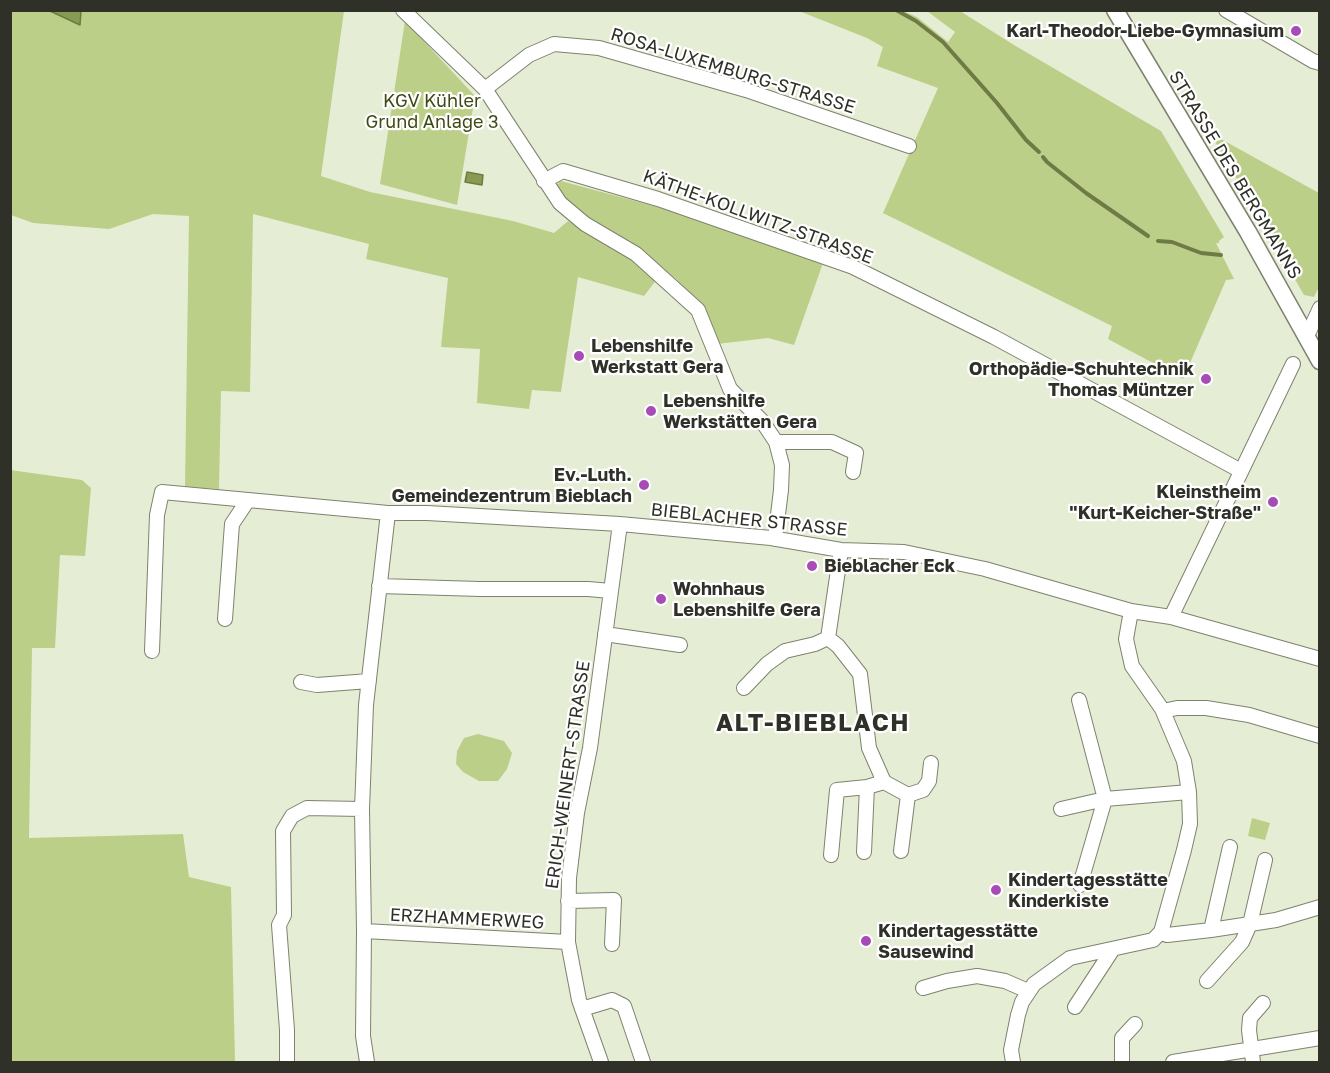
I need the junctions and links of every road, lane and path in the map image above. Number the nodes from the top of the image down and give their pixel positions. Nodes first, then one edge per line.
1 (1115, 10) edge
2 (1226, 10) edge
3 (410, 14) edge
4 (1320, 63) edge
5 (485, 89) junction
6 (909, 146) dead end
7 (544, 181) junction
8 (1320, 308) edge
9 (1307, 336) junction
10 (1320, 361) edge
11 (1293, 364) dead end
12 (776, 442) junction
13 (1241, 471) junction
14 (853, 472) dead end
15 (248, 500) junction
16 (388, 513) junction
17 (620, 524) junction
18 (774, 538) junction
19 (841, 550) junction
20 (379, 586) junction
21 (611, 591) junction
22 (1131, 611) junction
23 (1171, 617) junction
24 (225, 619) dead end
25 (605, 634) junction
26 (828, 638) junction
27 (680, 645) dead end
28 (152, 651) dead end
29 (1320, 659) edge
30 (369, 681) junction
31 (301, 682) dead end
32 (744, 688) dead end
33 (1079, 700) dead end
34 (1163, 711) junction
35 (1320, 736) edge
36 (931, 764) dead end
37 (884, 782) junction
38 (867, 787) junction
39 (1189, 792) junction
40 (908, 795) junction
41 (1105, 799) junction
42 (1061, 808) dead end
43 (362, 809) junction
44 (1230, 847) dead end
45 (901, 851) dead end
46 (864, 852) dead end
47 (831, 855) dead end
48 (1265, 860) dead end
49 (1080, 885) dead end
50 (568, 900) junction
51 (1320, 907) edge
52 (1250, 924) junction
53 (1211, 930) junction
54 (364, 931) junction
55 (1161, 932) junction
56 (568, 942) junction
57 (612, 944) dead end
58 (1113, 949) junction
59 (1207, 981) dead end
60 (923, 988) dead end
61 (1028, 991) junction
62 (1263, 1003) dead end
63 (1075, 1007) dead end
64 (582, 1009) junction
65 (1135, 1024) dead end
66 (1320, 1038) edge
67 (1252, 1057) edge
68 (286, 1062) edge
69 (367, 1062) edge
70 (601, 1062) edge
71 (643, 1062) edge
72 (1013, 1062) edge
73 (1122, 1062) edge
74 (1173, 1062) edge

1 - 9 main road, STRASSE DES BERGMANNS
2 - 4 street
3 - 5 street
5 - 6 street, ROSA-LUXEMBURG-STRASSE
5 - 7 street
7 - 12 street
7 - 13 street, KÄTHE-KOLLWITZ-STRASSE
8 - 9 street
9 - 10 main road, STRASSE DES BERGMANNS
11 - 13 street
12 - 14 street
12 - 18 street
13 - 23 street
15 - 16 street, BIEBLACHER STRASSE
15 - 24 street
15 - 28 street, BIEBLACHER STRASSE
16 - 17 street, BIEBLACHER STRASSE
16 - 20 street
17 - 18 street, BIEBLACHER STRASSE
17 - 21 street, ERICH-WEINERT-STRASSE
18 - 19 street, BIEBLACHER STRASSE
19 - 22 street, BIEBLACHER STRASSE
19 - 26 street
20 - 21 street
20 - 30 street
21 - 25 street, ERICH-WEINERT-STRASSE
22 - 23 street, BIEBLACHER STRASSE
22 - 34 street
23 - 29 street, BIEBLACHER STRASSE
25 - 27 street
25 - 50 street, ERICH-WEINERT-STRASSE
26 - 32 street
26 - 37 street
30 - 31 street
30 - 43 street
33 - 41 street
34 - 35 street
34 - 39 street
36 - 40 street
37 - 38 street
37 - 40 street
38 - 46 street
38 - 47 street
39 - 41 street
39 - 55 street
40 - 45 street
41 - 42 street
41 - 49 street
43 - 54 street
43 - 68 street
44 - 53 street
48 - 52 street
50 - 56 street, ERICH-WEINERT-STRASSE
50 - 57 street
51 - 52 street
52 - 53 street
52 - 59 street
53 - 55 street
54 - 56 street, ERZHAMMERWEG
54 - 69 street
55 - 58 street
56 - 64 street, ERICH-WEINERT-STRASSE
58 - 61 street
58 - 63 street
60 - 61 street
61 - 72 street
62 - 67 street
64 - 70 street, ERICH-WEINERT-STRASSE
64 - 71 street
65 - 73 street
66 - 67 street
67 - 74 street

